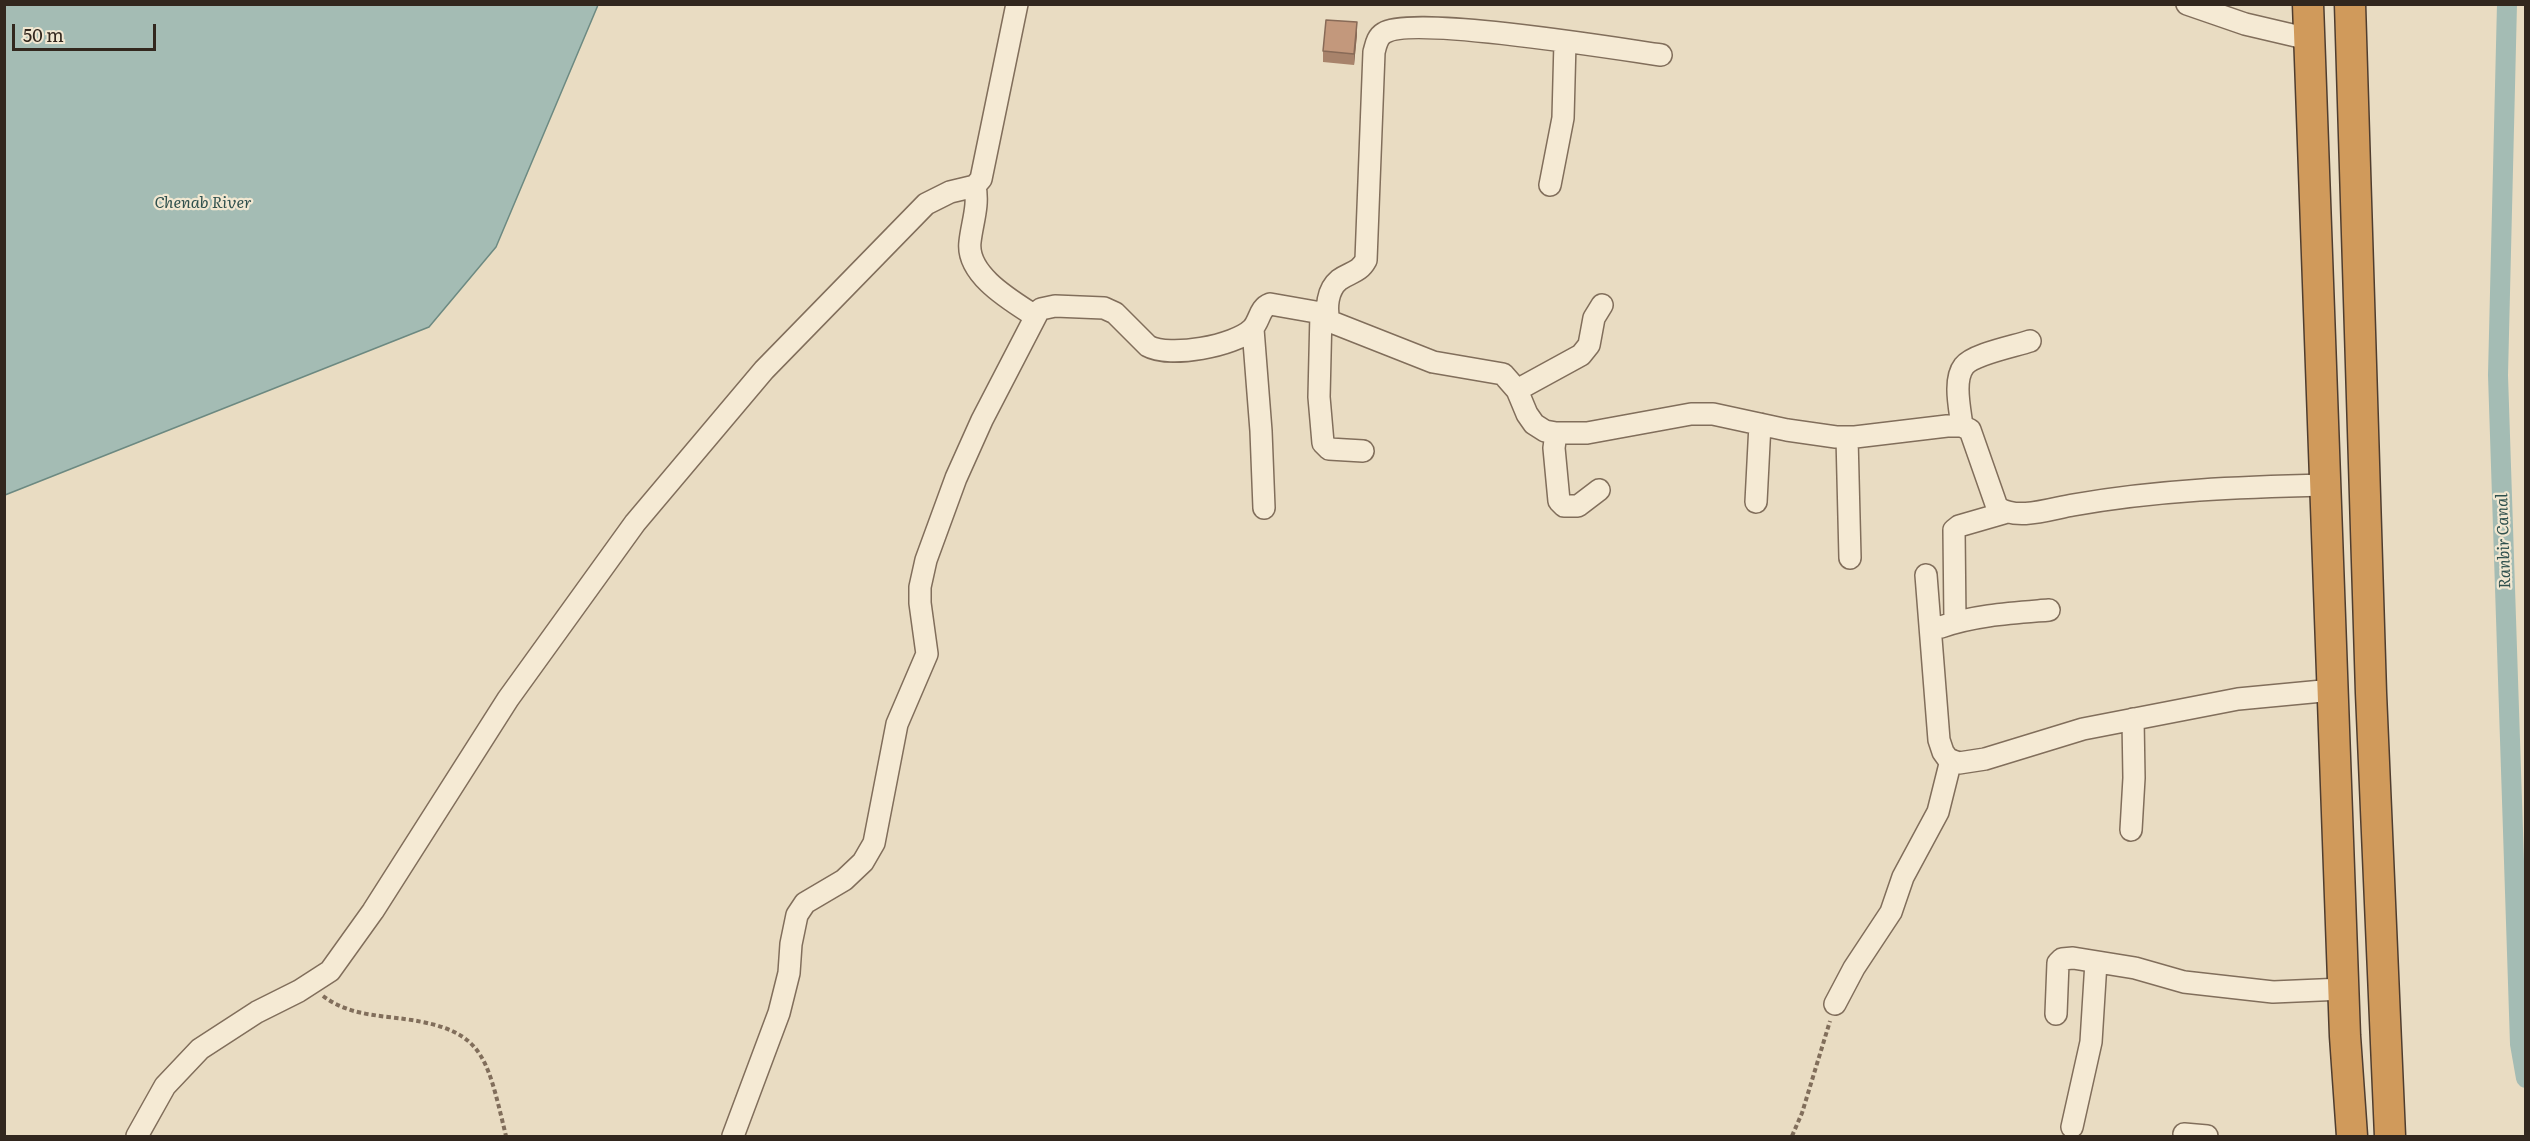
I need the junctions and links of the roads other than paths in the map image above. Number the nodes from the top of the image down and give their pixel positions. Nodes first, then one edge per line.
1 (1017, 4) edge
2 (2187, 4) edge
3 (2308, 4) edge
4 (2350, 4) edge
5 (2309, 39) junction
6 (1565, 42) junction
7 (1661, 55) dead end
8 (1550, 185) dead end
9 (975, 186) junction
10 (1602, 305) dead end
11 (1324, 314) junction
12 (1035, 316) junction
13 (1252, 329) junction
14 (2030, 341) dead end
15 (1517, 390) junction
16 (1760, 424) junction
17 (1962, 426) junction
18 (1556, 433) junction
19 (1847, 437) junction
20 (1363, 451) dead end
21 (2326, 485) junction
22 (1599, 490) dead end
23 (1756, 502) dead end
24 (1264, 508) dead end
25 (2004, 513) junction
26 (1850, 558) dead end
27 (1926, 575) dead end
28 (2049, 610) dead end
29 (1954, 622) junction
30 (1929, 631) junction
31 (2333, 690) junction
32 (2133, 719) junction
33 (1951, 760) junction
34 (2131, 830) dead end
35 (2096, 962) junction
36 (2343, 989) junction
37 (1835, 1004) road end
38 (2056, 1014) dead end
39 (2072, 1127) dead end
40 (2184, 1134) dead end
41 (137, 1137) edge
42 (733, 1137) edge
43 (2207, 1137) edge
44 (2352, 1137) edge
45 (2390, 1137) edge

1 - 9 street
2 - 5 street
3 - 5 highway
4 - 45 highway
5 - 21 highway
6 - 7 street
6 - 8 street
6 - 11 street
9 - 12 street
9 - 41 street
10 - 15 street
11 - 13 street
11 - 15 street
11 - 20 street
12 - 13 street
12 - 42 street
13 - 24 street
14 - 17 street
15 - 18 street
16 - 18 street
16 - 19 street
16 - 23 street
17 - 19 street
17 - 25 street
18 - 22 street
19 - 26 street
21 - 25 street
21 - 31 highway
25 - 29 street
27 - 30 street
28 - 29 street
29 - 30 street
30 - 33 street
31 - 32 street
31 - 36 highway
32 - 33 street
32 - 34 street
33 - 37 street
35 - 36 street
35 - 38 street
35 - 39 street
36 - 44 highway
40 - 43 street

